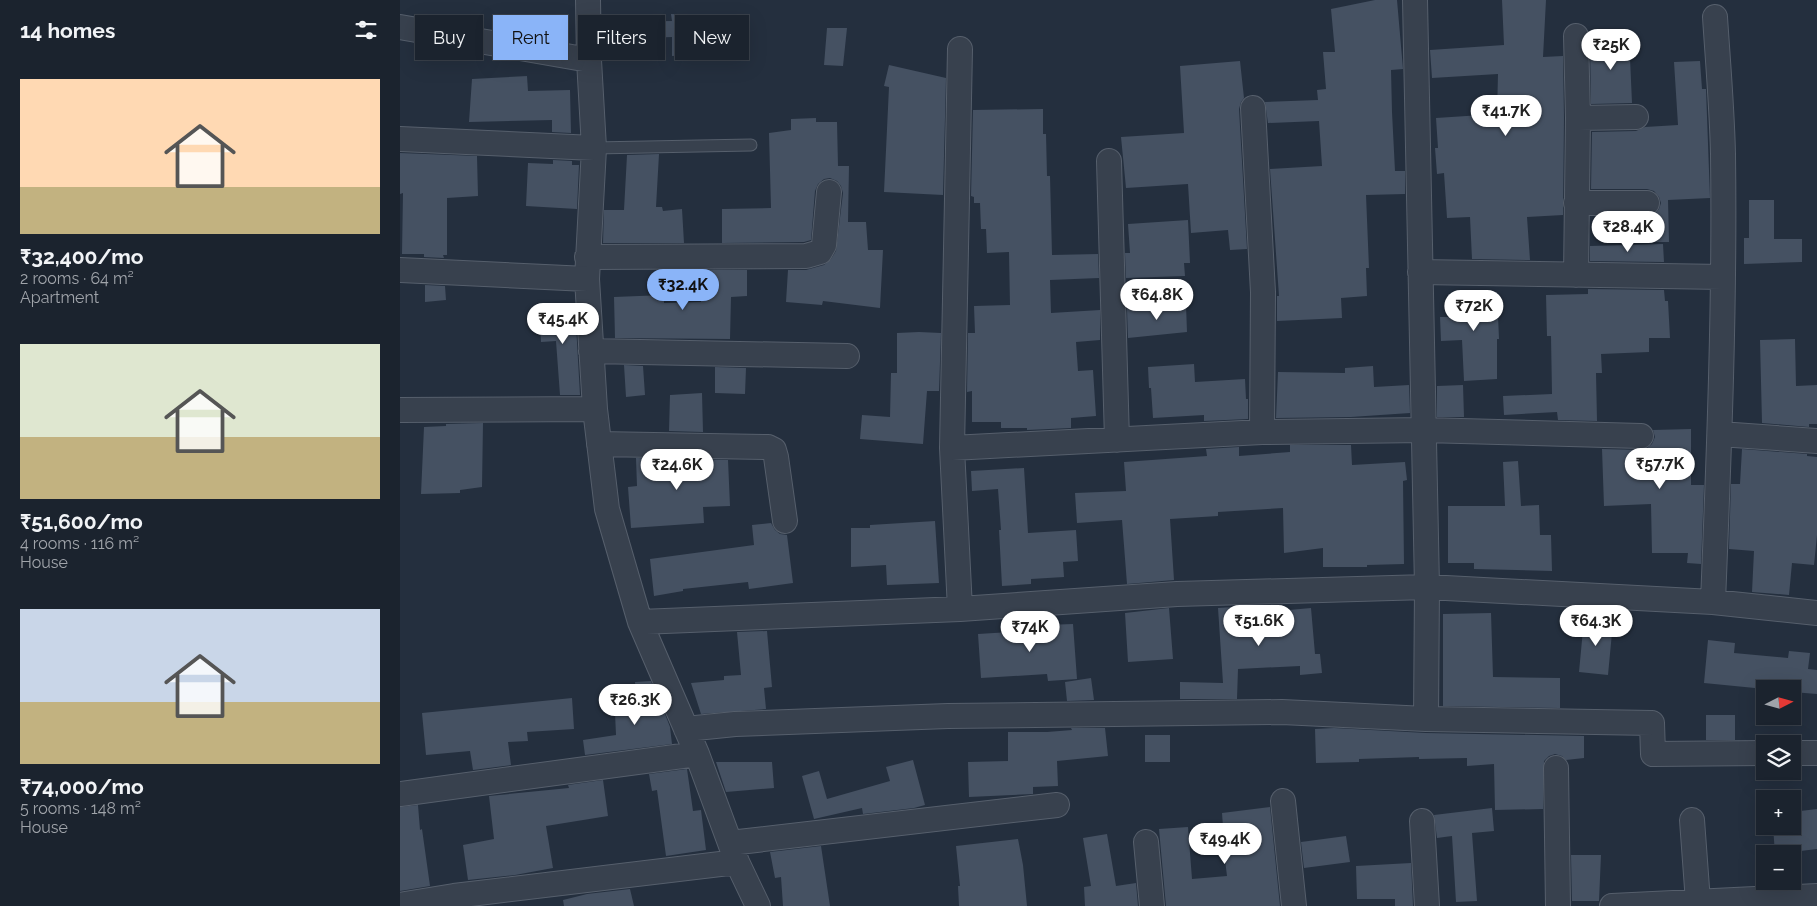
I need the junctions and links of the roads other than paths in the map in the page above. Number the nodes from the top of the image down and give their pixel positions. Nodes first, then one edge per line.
1 (1415, 0) edge
2 (1715, 18) dead end
3 (400, 27) edge
4 (1576, 36) dead end
5 (960, 49) dead end
6 (578, 58) edge
7 (588, 60) edge
8 (1253, 108) dead end
9 (1636, 117) dead end
10 (1578, 118) junction
11 (400, 140) edge
12 (751, 146) dead end
13 (594, 148) junction
14 (1109, 161) dead end
15 (829, 192) dead end
16 (1576, 203) junction
17 (1648, 203) dead end
18 (587, 268) junction
19 (400, 270) edge
20 (1420, 272) junction
21 (1576, 275) junction
22 (1723, 277) junction
23 (591, 351) junction
24 (847, 356) dead end
25 (595, 409) junction
26 (400, 410) edge
27 (1424, 430) junction
28 (1262, 432) junction
29 (1720, 434) junction
30 (1641, 436) dead end
31 (1116, 440) junction
32 (1817, 441) edge
33 (599, 444) junction
34 (952, 448) junction
35 (785, 521) dead end
36 (1427, 587) junction
37 (1713, 602) junction
38 (960, 610) junction
39 (1817, 613) edge
40 (640, 622) junction
41 (1426, 719) junction
42 (686, 729) junction
43 (1756, 753) edge
44 (1801, 753) edge
45 (1817, 753) edge
46 (697, 754) junction
47 (1556, 768) dead end
48 (400, 794) edge
49 (1283, 801) dead end
50 (1057, 805) dead end
51 (1692, 820) dead end
52 (1422, 821) dead end
53 (1146, 842) dead end
54 (733, 852) junction
55 (1817, 896) edge
56 (1698, 902) junction
57 (400, 905) edge
58 (758, 906) edge
59 (1152, 906) edge
60 (1294, 906) edge
61 (1427, 906) edge
62 (1558, 906) edge
63 (1612, 906) edge

1 - 20 street
2 - 22 street
3 - 6 street
4 - 10 street
5 - 34 street
7 - 13 street
8 - 28 street
9 - 10 street
10 - 16 street
11 - 13 street
12 - 13 lane
13 - 18 street
14 - 31 street
15 - 18 street
16 - 17 street
16 - 21 street
18 - 19 street
18 - 23 street
20 - 21 street
20 - 27 street
21 - 22 street
22 - 29 street
23 - 24 street
23 - 25 street
25 - 26 street
25 - 33 street
27 - 28 street
27 - 30 street
27 - 36 street
28 - 31 street
29 - 32 street
29 - 37 street
31 - 34 street
33 - 35 street
33 - 40 street
34 - 38 street
36 - 37 street
36 - 38 street
36 - 41 street
37 - 39 street
38 - 40 street
40 - 42 street
41 - 42 street
41 - 43 street
42 - 46 street
44 - 45 street
46 - 48 street
46 - 54 street
47 - 62 street
49 - 60 street
50 - 54 street
51 - 56 street
52 - 61 street
53 - 59 street
54 - 57 street
54 - 58 street
55 - 56 street
56 - 63 street

